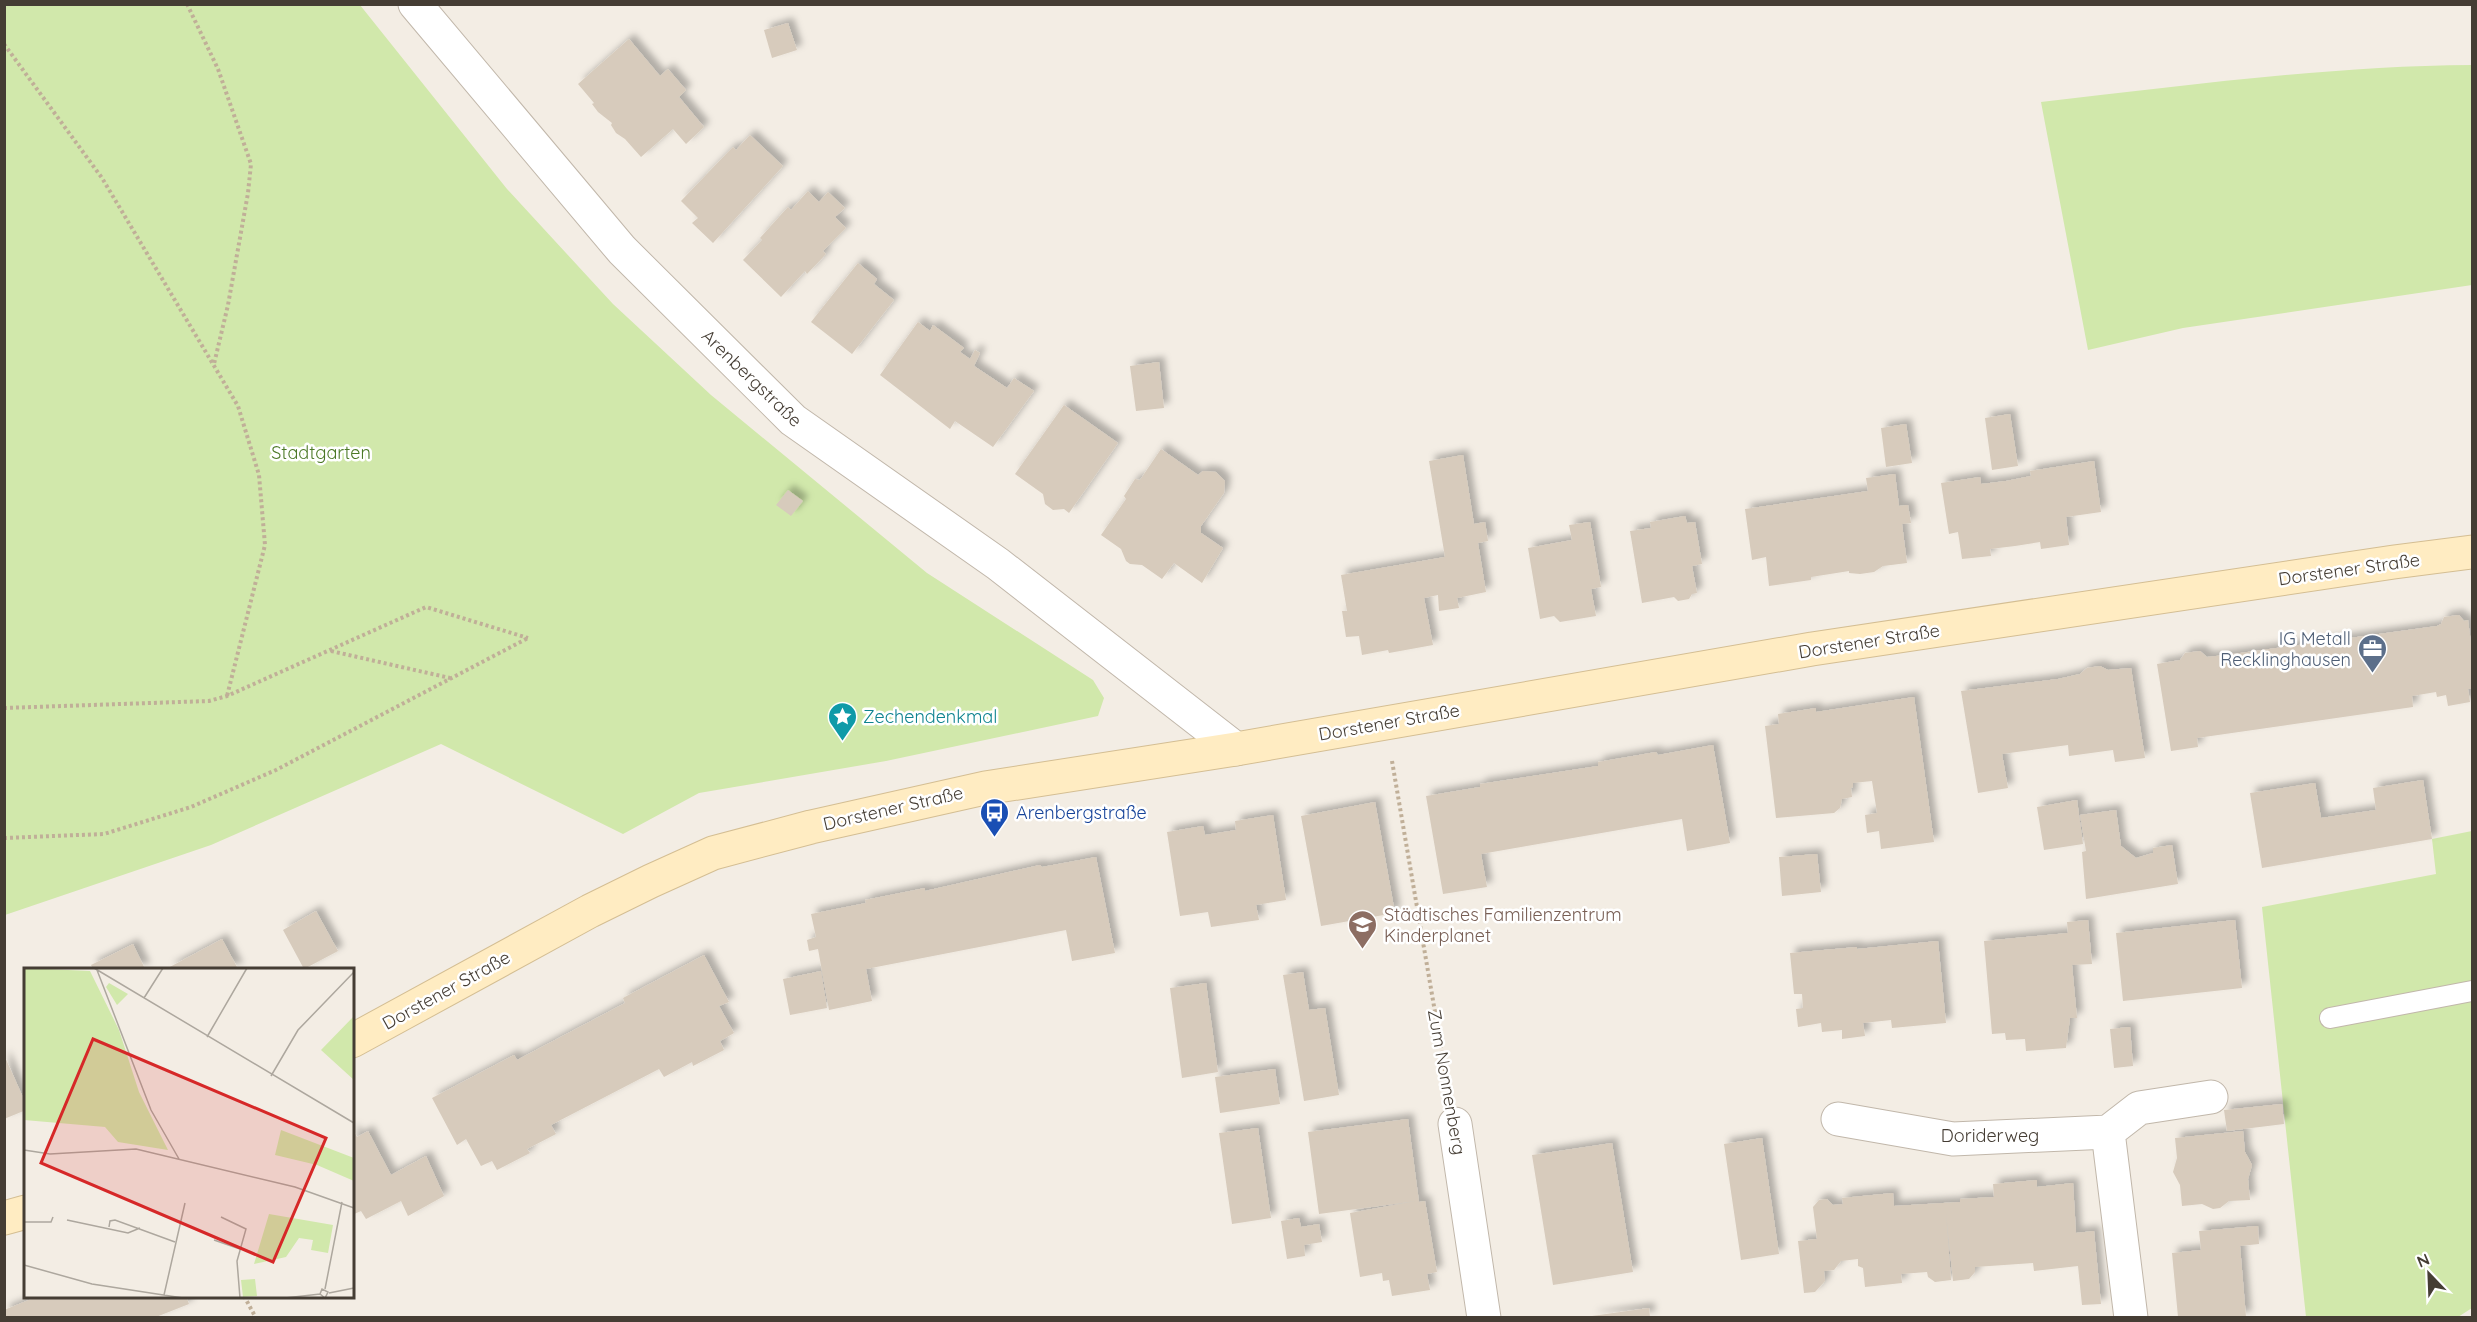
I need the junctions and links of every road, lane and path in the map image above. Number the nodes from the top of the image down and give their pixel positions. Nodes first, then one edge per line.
1 (187, 4) edge
2 (415, 4) edge
3 (4, 44) edge
4 (213, 365) junction
5 (2472, 552) edge
6 (329, 651) junction
7 (450, 678) junction
8 (227, 696) junction
9 (4, 708) edge
10 (1236, 749) junction
11 (4, 838) edge
12 (1405, 847) dead end
13 (2472, 990) edge
14 (2330, 1018) dead end
15 (354, 1040) edge
16 (2211, 1097) dead end
17 (1838, 1119) dead end
18 (1455, 1124) joint
19 (2108, 1132) junction
20 (24, 1213) edge
21 (4, 1218) edge
22 (245, 1298) edge
23 (256, 1317) edge
24 (1484, 1317) edge
25 (2131, 1317) edge

1 - 4 path
2 - 10 street, Arenbergstraße
3 - 4 path
4 - 8 path
5 - 10 main road, Dorstener Straße
6 - 7 path
6 - 7 path
6 - 8 path
7 - 11 path
8 - 9 path
10 - 15 main road, Dorstener Straße
12 - 18 path, Zum Nonnenberg
13 - 14 lane
16 - 19 street
17 - 19 street, Doriderweg
18 - 24 street, Zum Nonnenberg
19 - 25 street
20 - 21 main road
22 - 23 path

